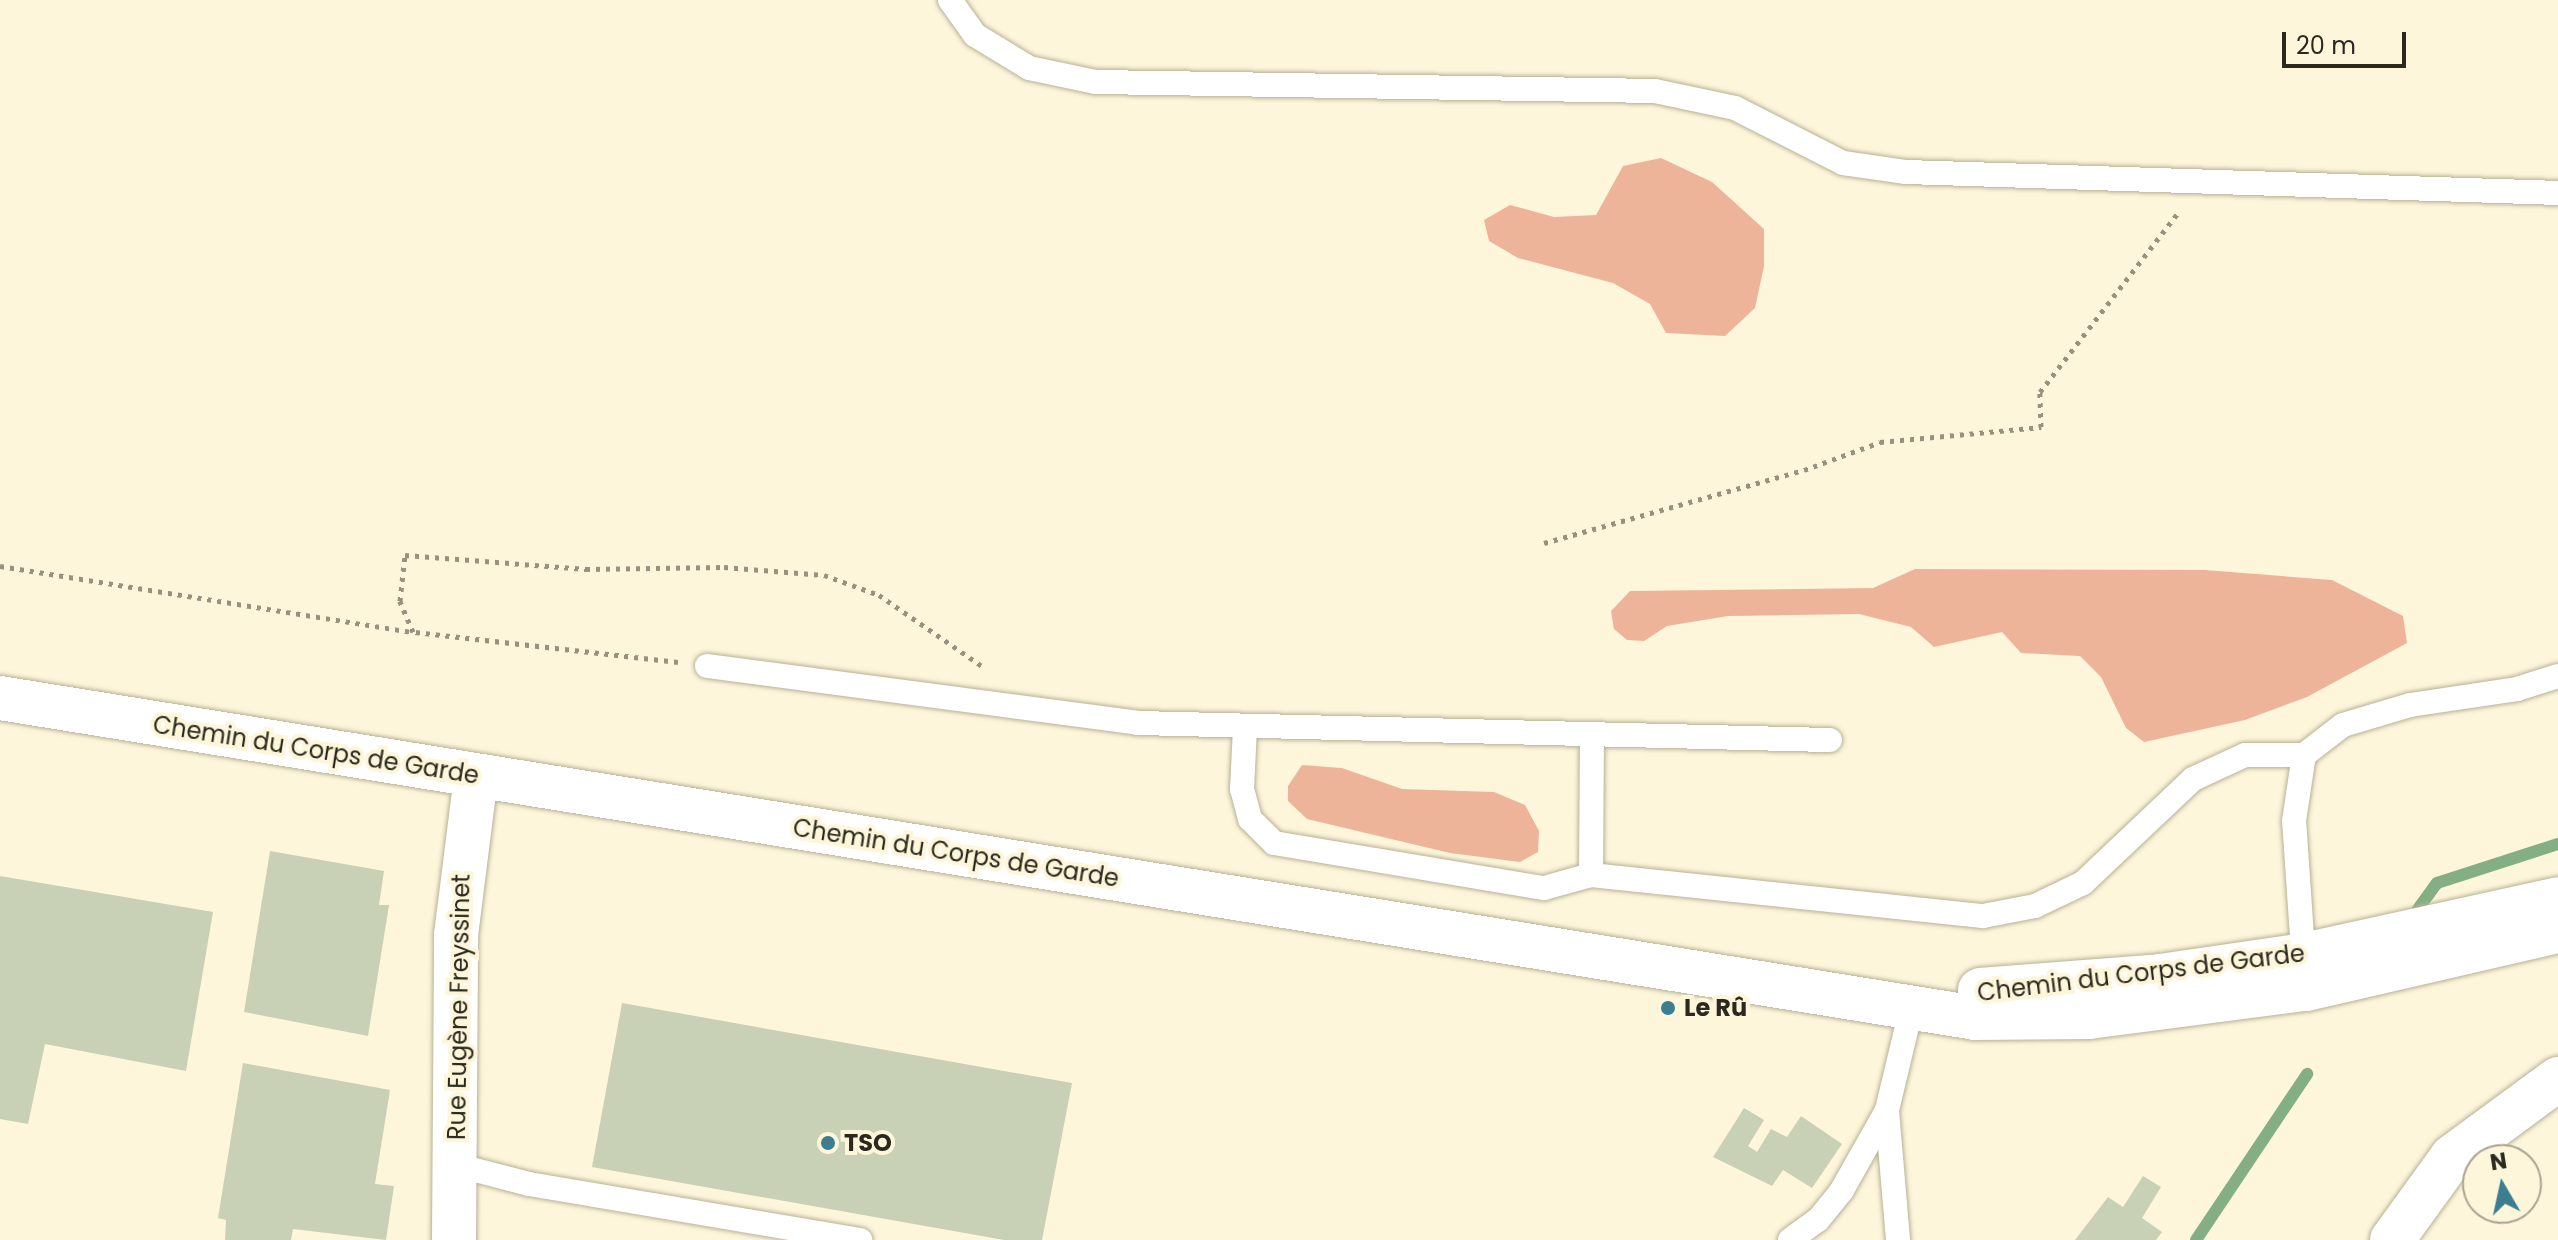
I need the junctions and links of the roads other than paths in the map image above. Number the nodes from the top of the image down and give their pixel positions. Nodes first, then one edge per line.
1 (950, 0) edge
2 (2558, 193) edge
3 (707, 666) road end
4 (2558, 676) edge
5 (0, 698) edge
6 (1245, 728) junction
7 (1592, 735) junction
8 (1830, 740) dead end
9 (2304, 755) junction
10 (476, 776) junction
11 (1591, 875) junction
12 (2558, 899) edge
13 (2558, 931) edge
14 (2305, 972) junction
15 (1912, 1006) junction
16 (2558, 1079) edge
17 (1887, 1110) junction
18 (456, 1165) junction
19 (454, 1240) edge
20 (860, 1240) edge
21 (1790, 1240) edge
22 (1898, 1240) edge
23 (2392, 1240) edge

1 - 2 lane
3 - 6 lane
4 - 9 lane
5 - 10 street, Chemin du Corps de Garde
6 - 7 lane
6 - 11 lane
7 - 8 lane
7 - 11 lane
9 - 11 lane
9 - 14 lane
10 - 15 street, Chemin du Corps de Garde
10 - 18 street, Rue Eugène Freyssinet
12 - 14 street, Chemin du Corps de Garde
13 - 14 street, Chemin du Corps de Garde
14 - 15 street, Chemin du Corps de Garde
15 - 17 lane
16 - 23 street
17 - 21 lane
17 - 22 lane
18 - 19 street, Rue Eugène Freyssinet
18 - 20 lane

